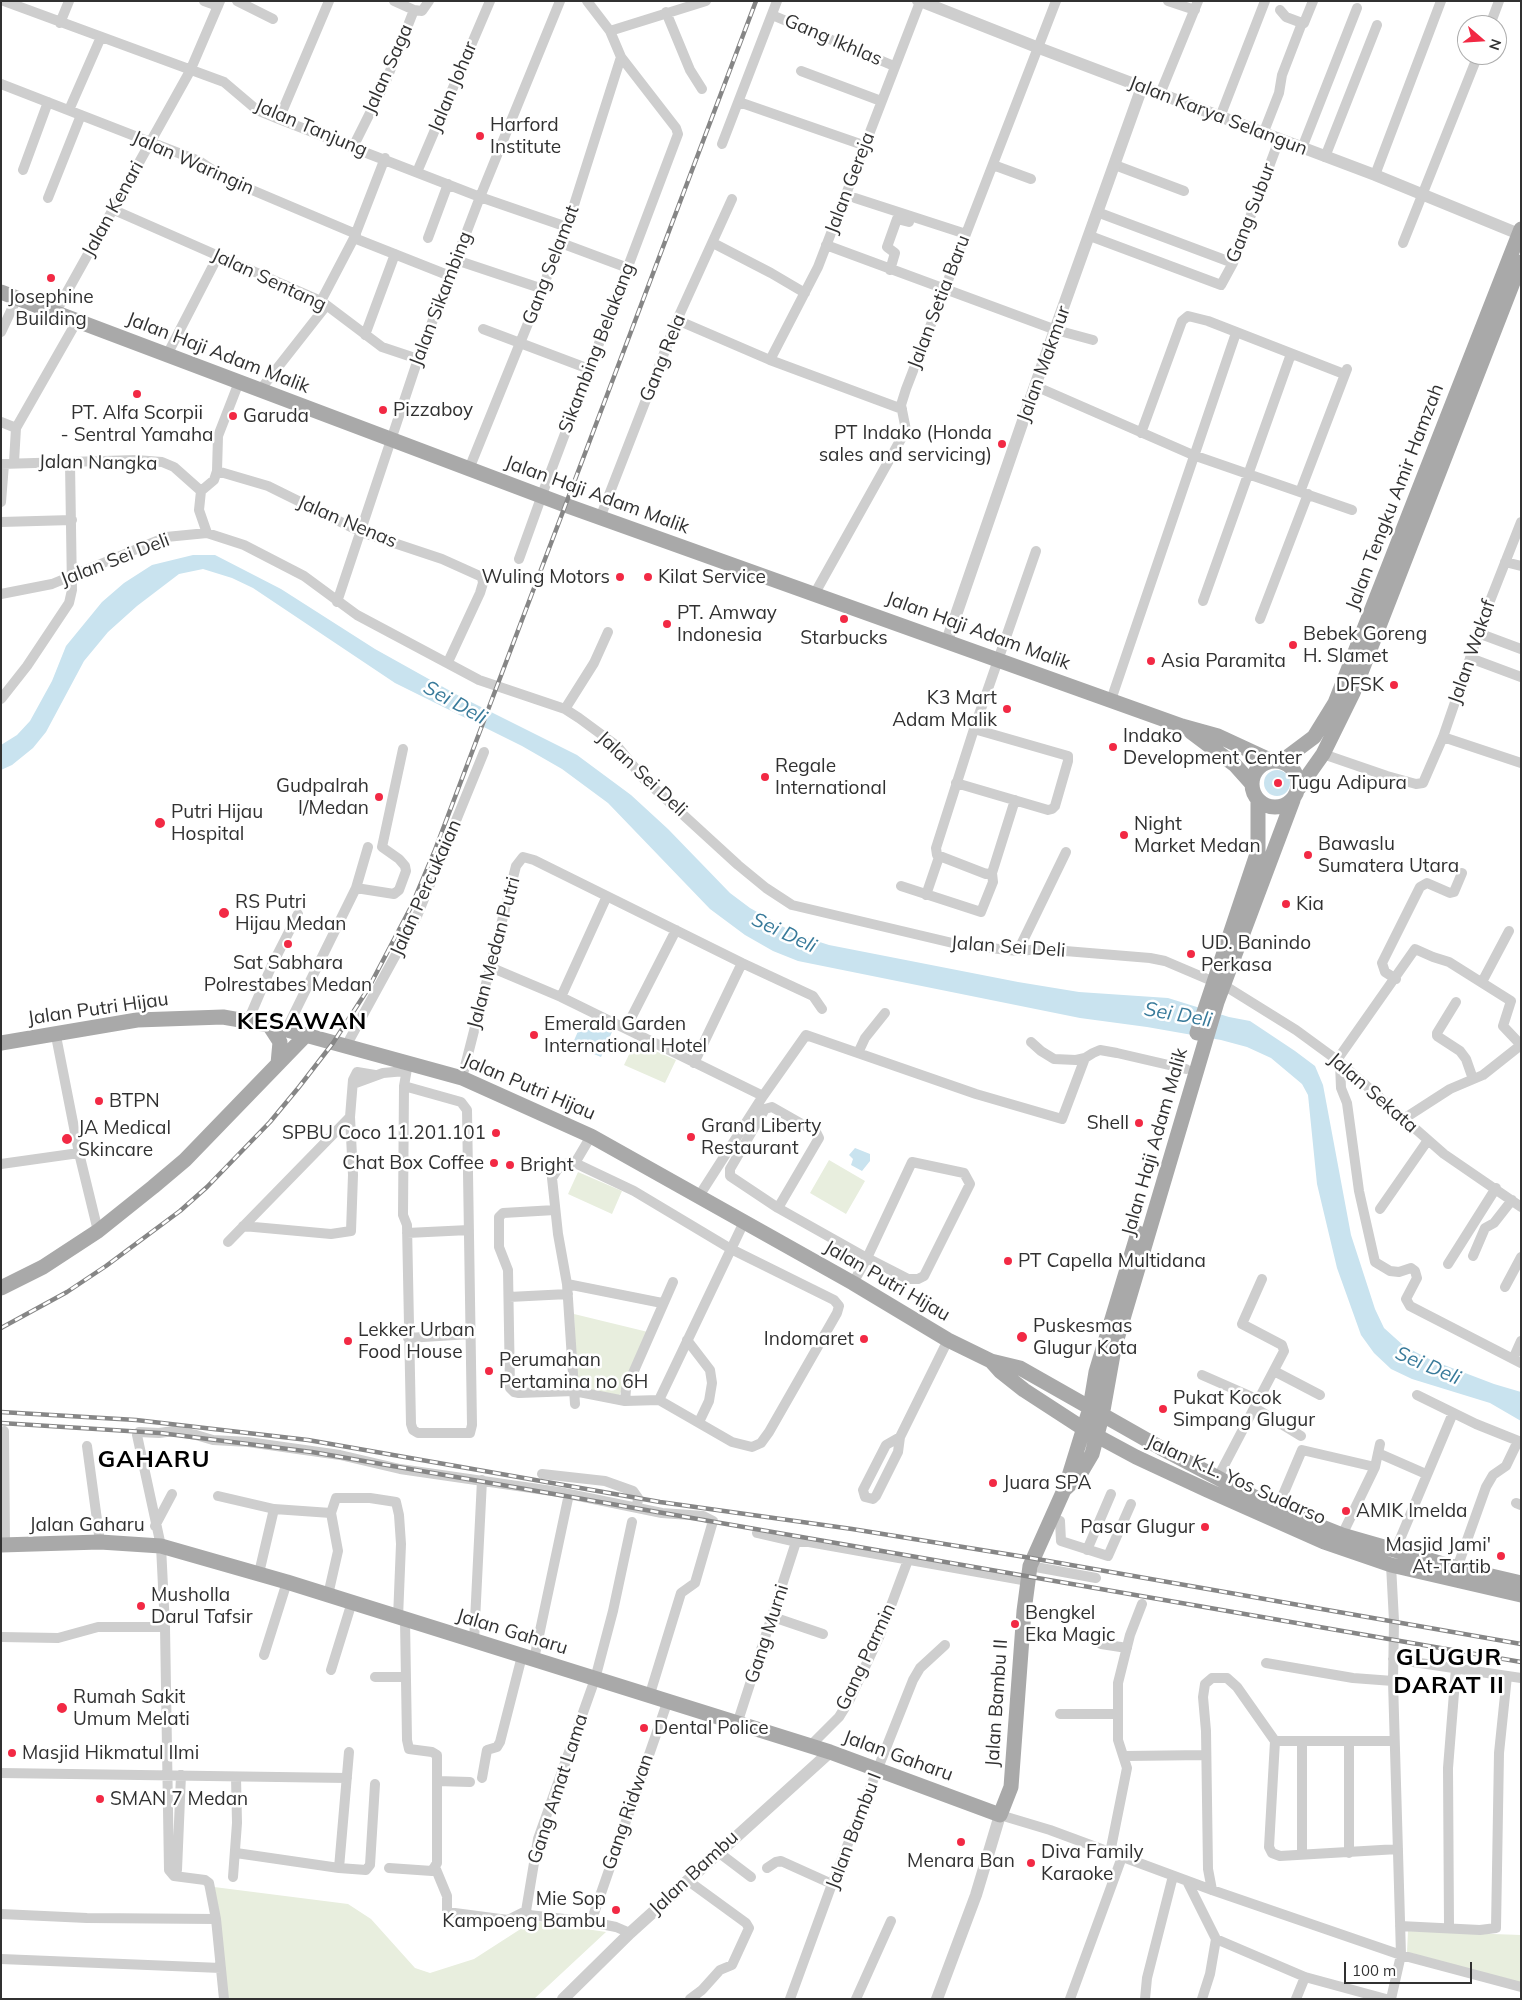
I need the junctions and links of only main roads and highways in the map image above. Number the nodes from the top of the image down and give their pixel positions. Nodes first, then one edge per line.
1 (1520, 231) edge
2 (1521, 262) edge
3 (7, 292) edge
4 (84, 323) junction
5 (1432, 476) junction
6 (1182, 726) junction
7 (1277, 761) junction
8 (1252, 784) junction
9 (1296, 794) junction
10 (1258, 800) junction
11 (1217, 983) junction
12 (269, 1025) junction
13 (305, 1036) junction
14 (1, 1043) edge
15 (1198, 1048) junction
16 (278, 1064) junction
17 (1, 1288) edge
18 (991, 1361) junction
19 (1096, 1412) junction
20 (1090, 1433) junction
21 (1092, 1454) junction
22 (1136, 1457) junction
23 (1064, 1490) junction
24 (3, 1545) edge
25 (1393, 1558) junction
26 (1521, 1583) edge
27 (1521, 1595) edge
28 (1000, 1815) joint

1 - 5 main road, Jalan Tengku Amir Hamzah
2 - 5 main road, Jalan Tengku Amir Hamzah
3 - 4 main road, Jalan Haji Adam Malik
3 - 4 main road
4 - 6 main road, Jalan Haji Adam Malik
5 - 7 main road, Jalan Tengku Amir Hamzah
5 - 9 main road, Jalan Tengku Amir Hamzah
6 - 7 main road, Jalan Haji Adam Malik
6 - 8 main road, Jalan Haji Adam Malik
7 - 8 main road
7 - 9 main road
8 - 10 main road
9 - 10 main road
9 - 11 main road, Jalan Haji Adam Malik
10 - 11 main road, Jalan Haji Adam Malik
11 - 15 main road, Jalan Haji Adam Malik
12 - 13 main road, Jalan Putri Hijau
12 - 14 main road, Jalan Putri Hijau
12 - 16 main road
13 - 16 main road
13 - 18 main road, Jalan Putri Hijau
15 - 19 main road, Jalan Haji Adam Malik
15 - 19 main road, Jalan Haji Adam Malik
16 - 17 main road
18 - 19 main road, Jalan Putri Hijau
18 - 20 main road, Jalan Putri Hijau
19 - 20 main road, Jalan Bambu II
19 - 25 main road, Jalan K.L. Yos Sudarso
20 - 21 main road, Jalan Bambu II
20 - 22 main road, Jalan K.L. Yos Sudarso
20 - 23 main road, Jalan Bambu II
21 - 22 main road
21 - 23 main road, Jalan Bambu II
22 - 25 main road, Jalan K.L. Yos Sudarso
23 - 28 main road, Jalan Bambu II
24 - 28 main road, Jalan Gaharu
25 - 26 main road, Jalan K.L. Yos Sudarso
25 - 27 main road, Jalan K.L. Yos Sudarso

